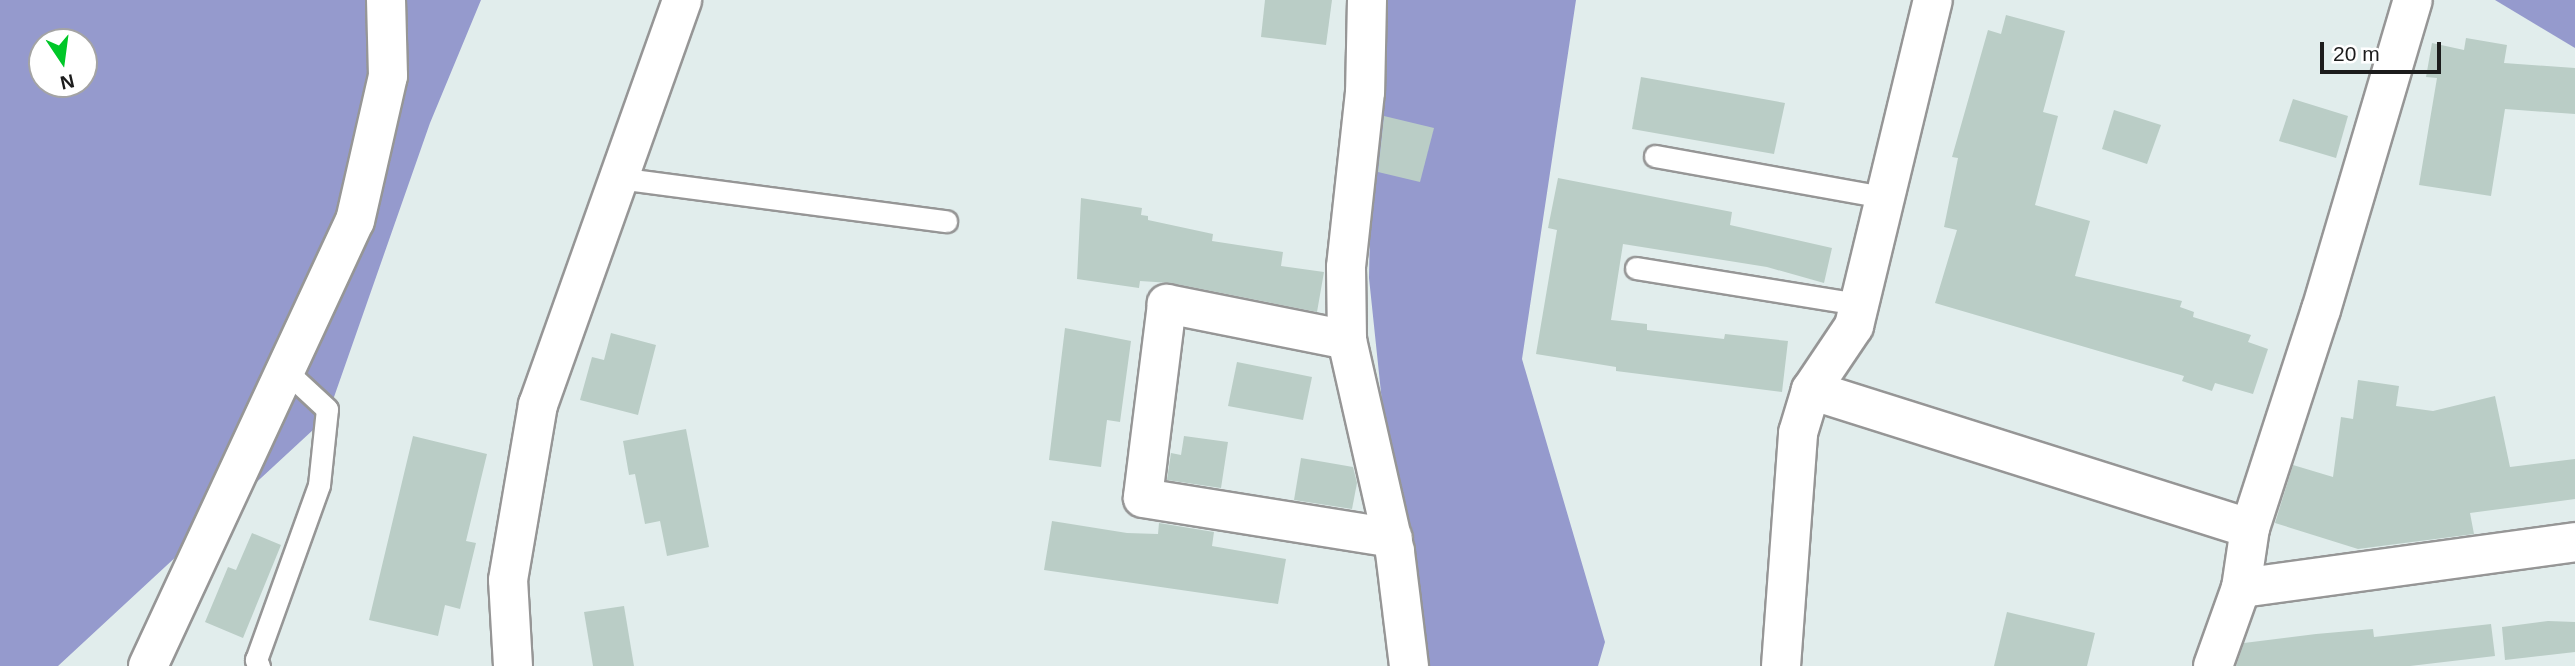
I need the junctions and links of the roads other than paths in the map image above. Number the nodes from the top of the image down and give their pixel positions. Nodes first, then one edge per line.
1 (386, 0) edge
2 (682, 0) edge
3 (1367, 0) edge
4 (1933, 0) edge
5 (2413, 0) edge
6 (1655, 156) dead end
7 (618, 178) junction
8 (1882, 197) junction
9 (946, 221) dead end
10 (1636, 268) dead end
11 (1859, 304) junction
12 (1347, 340) junction
13 (284, 369) junction
14 (1811, 390) junction
15 (2250, 528) junction
16 (1393, 538) junction
17 (2575, 542) edge
18 (2241, 588) junction
19 (148, 666) edge
20 (259, 666) edge
21 (513, 666) edge
22 (1409, 666) edge
23 (1781, 666) edge
24 (2213, 666) edge

1 - 13 street
2 - 7 street
3 - 12 street
4 - 8 street
5 - 15 street
6 - 8 lane
7 - 9 lane
7 - 21 street
8 - 11 street
10 - 11 lane
11 - 14 street
12 - 16 street
12 - 16 street
13 - 19 street
13 - 20 lane
14 - 15 street
14 - 23 street
15 - 18 street
16 - 22 street
17 - 18 street
18 - 24 street

